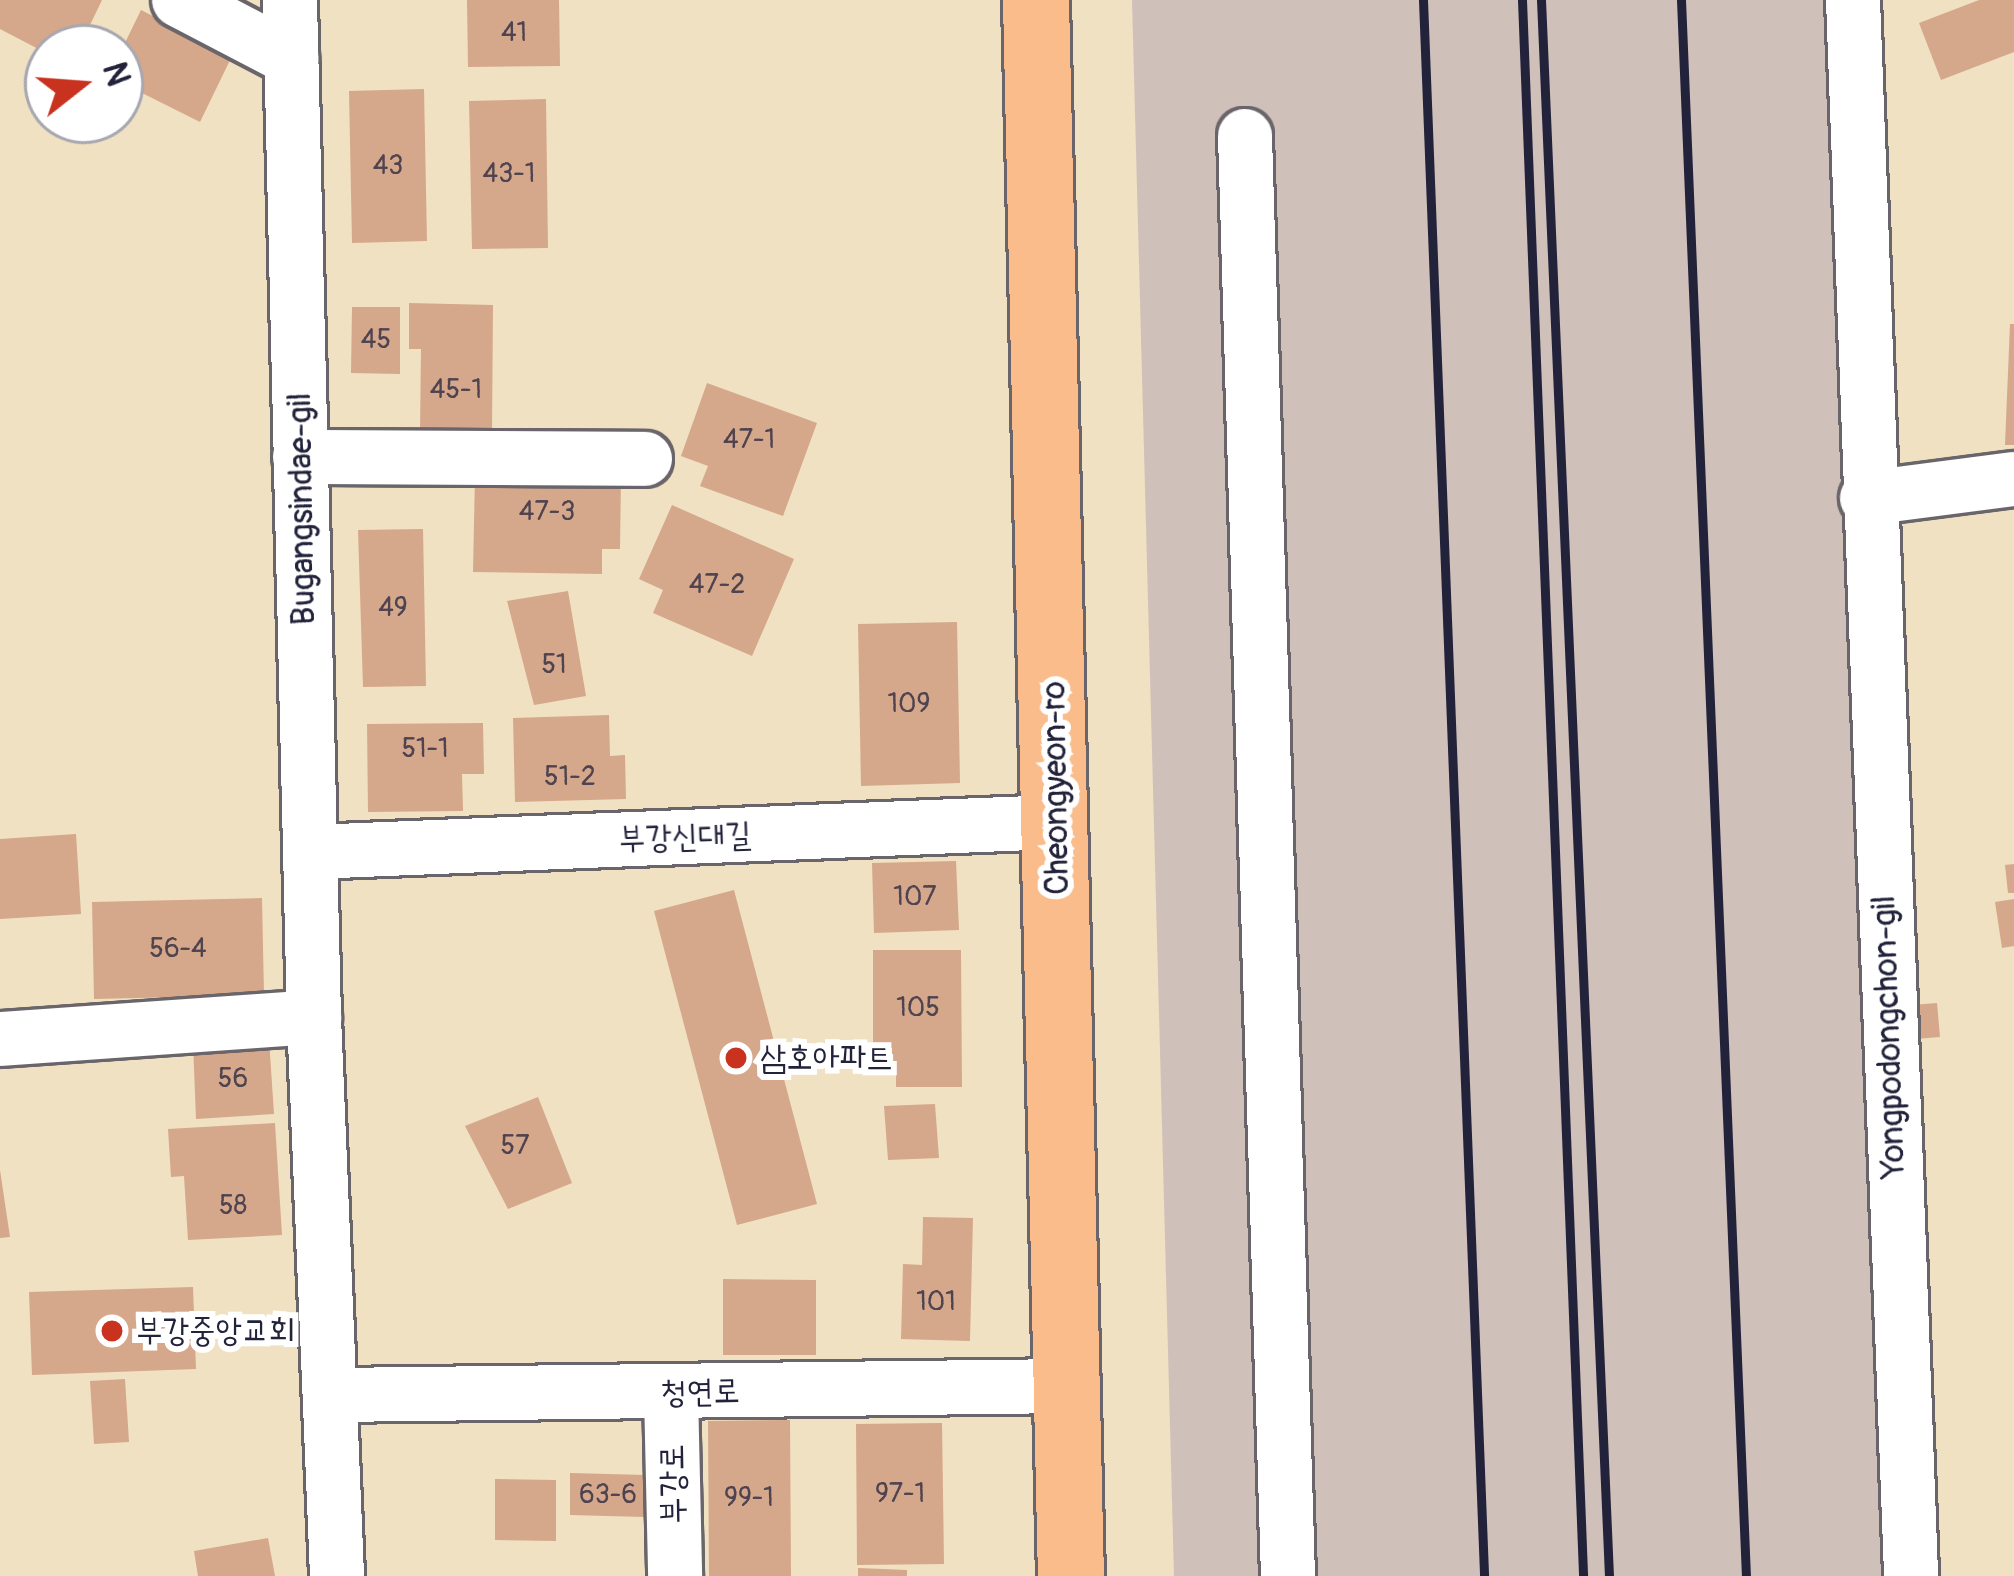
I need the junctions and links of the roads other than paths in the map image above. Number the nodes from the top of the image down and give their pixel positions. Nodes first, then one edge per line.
1 (179, 0) edge
2 (290, 0) edge
3 (1036, 0) edge
4 (1852, 0) edge
5 (292, 59) junction
6 (1245, 136) dead end
7 (301, 457) junction
8 (645, 459) dead end
9 (2014, 479) edge
10 (1867, 498) junction
11 (1057, 822) junction
12 (312, 852) junction
13 (314, 1017) junction
14 (0, 1040) edge
15 (1067, 1385) junction
16 (671, 1393) junction
17 (334, 1394) junction
18 (337, 1576) edge
19 (675, 1576) edge
20 (1071, 1576) edge
21 (1288, 1576) edge
22 (1911, 1576) edge

1 - 5 street
2 - 5 street, Bugangsindae-gil
3 - 11 main road, Cheongyeon-ro
4 - 10 street, Yongpodongchon-gil
5 - 7 street, Bugangsindae-gil
6 - 21 street
7 - 8 street
7 - 12 street, Bugangsindae-gil
9 - 10 street
10 - 22 street, Yongpodongchon-gil
11 - 12 street, 부강신대길
11 - 15 main road, Cheongyeon-ro
12 - 13 street, Bugangsindae-gil
13 - 14 street
13 - 17 street, Bugangsindae-gil
15 - 16 street, 청연로
15 - 20 main road, Cheongyeon-ro
16 - 17 street, 청연로
16 - 19 street, 부강로
17 - 18 street, Bugangsindae-gil

